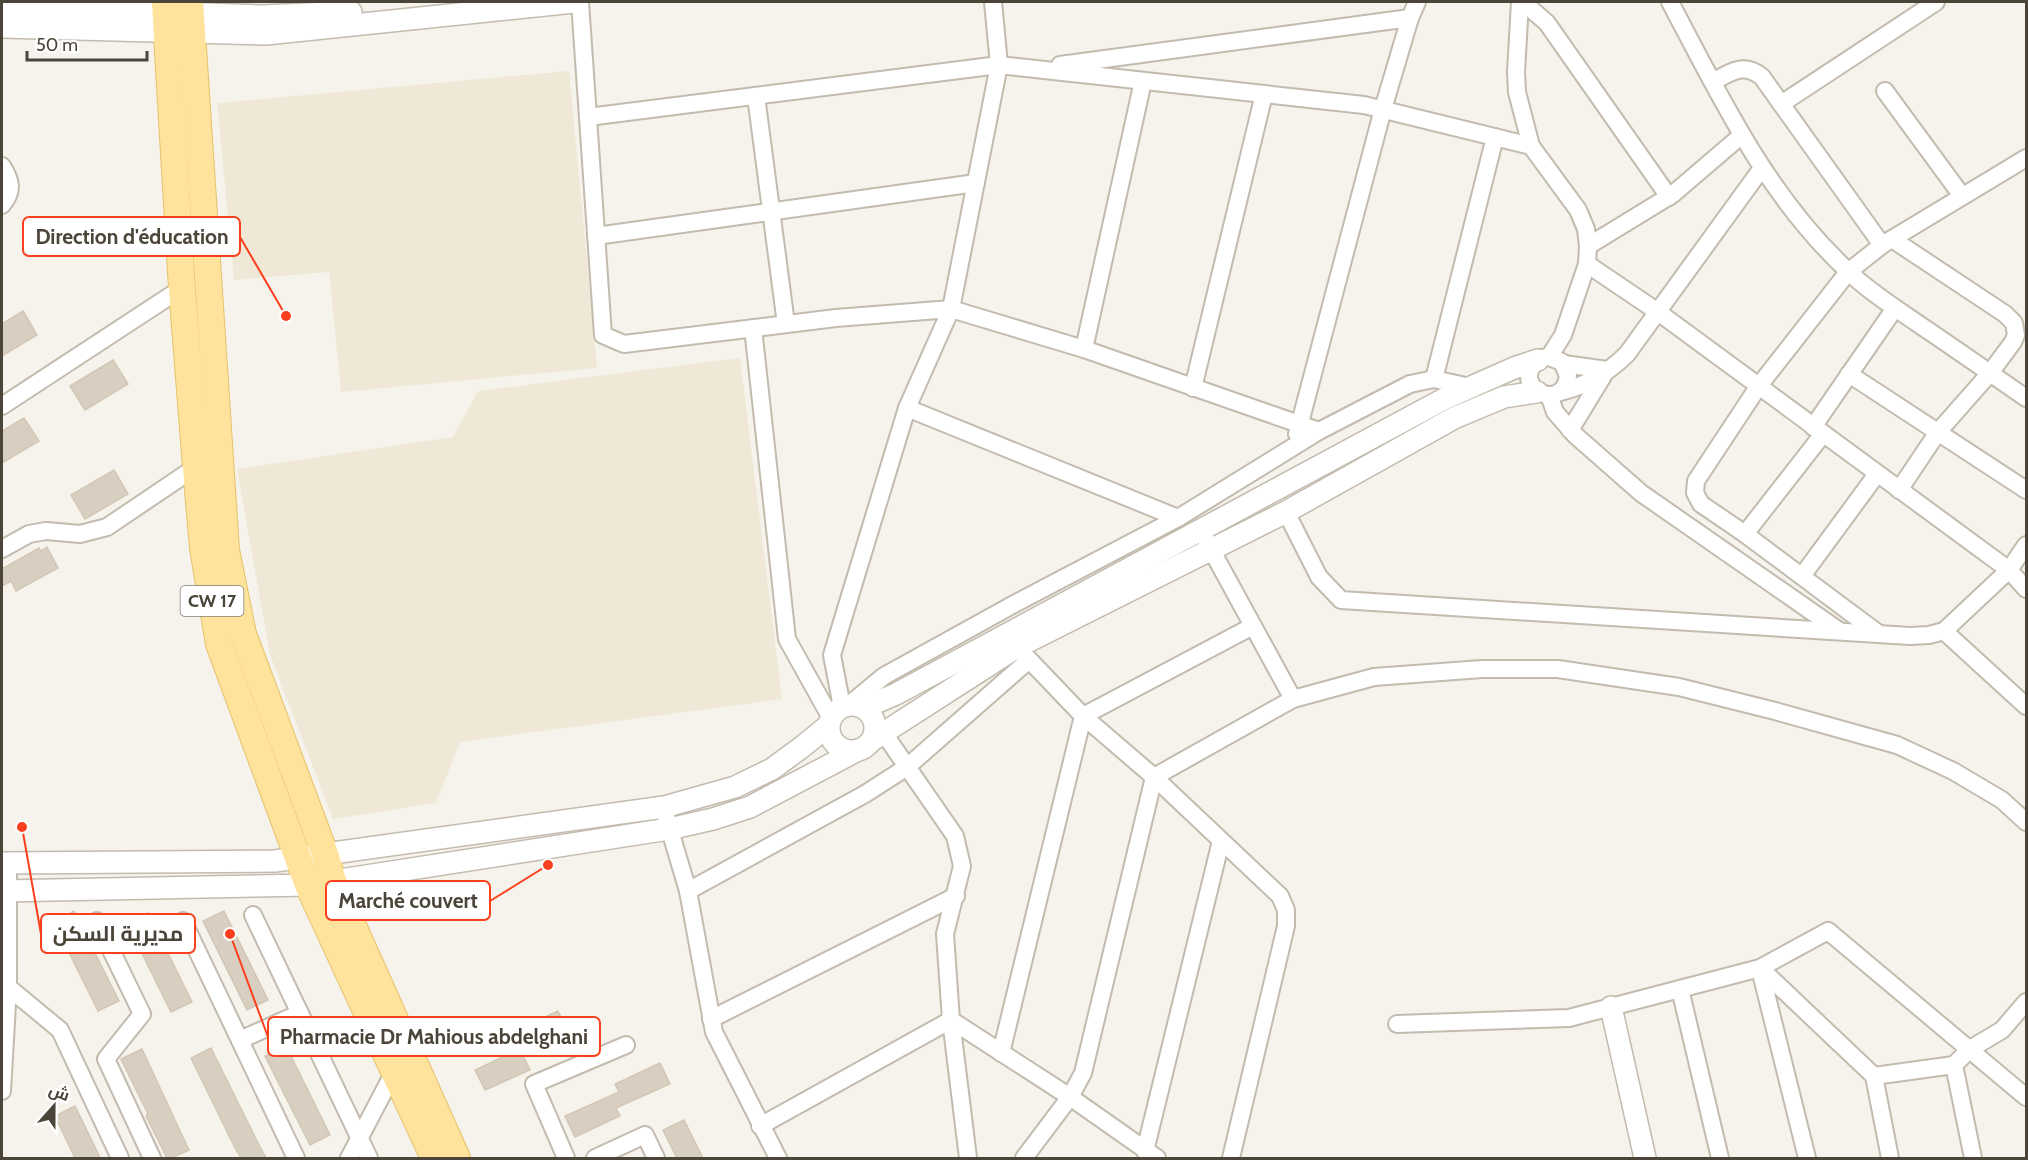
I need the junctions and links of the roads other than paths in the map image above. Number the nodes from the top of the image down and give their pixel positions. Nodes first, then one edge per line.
1 (447, 2) edge
2 (574, 2) edge
3 (580, 2) edge
4 (993, 2) edge
5 (1417, 2) edge
6 (1522, 2) edge
7 (1670, 2) edge
8 (1936, 2) edge
9 (2, 7) edge
10 (165, 15) edge
11 (191, 15) edge
12 (1410, 18) junction
13 (2, 27) edge
14 (25, 28) junction
15 (2, 46) edge
16 (999, 65) junction
17 (1034, 69) junction
18 (1143, 81) junction
19 (1713, 82) junction
20 (1885, 91) dead end
21 (1264, 94) junction
22 (756, 96) junction
23 (1781, 104) junction
24 (1383, 110) junction
25 (588, 117) junction
26 (1742, 135) junction
27 (1495, 137) junction
28 (1531, 146) junction
29 (2026, 158) edge
30 (2, 166) edge
31 (1762, 168) junction
32 (976, 183) junction
33 (1962, 196) junction
34 (1669, 197) junction
35 (2, 205) edge
36 (772, 212) junction
37 (596, 236) junction
38 (1887, 242) junction
39 (1588, 246) junction
40 (1587, 264) junction
41 (1848, 272) junction
42 (182, 288) junction
43 (1895, 308) junction
44 (951, 309) junction
45 (1658, 312) junction
46 (786, 324) junction
47 (753, 328) junction
48 (1084, 349) junction
49 (1553, 361) junction
50 (1607, 370) junction
51 (1990, 373) junction
52 (1849, 374) junction
53 (1434, 379) junction
54 (1470, 387) junction
55 (1758, 387) junction
56 (1193, 388) junction
57 (1549, 393) junction
58 (2026, 398) edge
59 (2, 406) edge
60 (908, 408) junction
61 (1301, 425) junction
62 (1570, 430) junction
63 (1319, 431) junction
64 (1818, 431) junction
65 (1938, 432) junction
66 (1291, 448) junction
67 (196, 467) junction
68 (1877, 474) junction
69 (1899, 490) junction
70 (2026, 490) edge
71 (1286, 512) junction
72 (1178, 518) junction
73 (1200, 529) junction
74 (1745, 534) junction
75 (2026, 545) edge
76 (2, 549) edge
77 (1213, 550) junction
78 (2008, 570) junction
79 (1802, 576) junction
80 (2026, 588) edge
81 (1253, 626) junction
82 (1838, 630) junction
83 (1944, 630) junction
84 (1878, 634) junction
85 (1019, 646) junction
86 (1293, 699) junction
87 (2026, 706) edge
88 (843, 712) junction
89 (1083, 716) junction
90 (871, 741) junction
91 (907, 767) junction
92 (1154, 777) junction
93 (664, 807) junction
94 (2026, 822) edge
95 (669, 829) junction
96 (1221, 841) junction
97 (325, 854) junction
98 (297, 859) junction
99 (5, 863) edge
100 (333, 881) junction
101 (308, 885) junction
102 (5, 891) edge
103 (688, 891) junction
104 (956, 896) junction
105 (253, 915) dead end
106 (97, 921) dead end
107 (183, 921) dead end
108 (1760, 968) junction
109 (8, 987) junction
110 (1680, 989) junction
111 (2026, 1002) edge
112 (1611, 1007) junction
113 (300, 1013) junction
114 (711, 1019) junction
115 (951, 1020) junction
116 (1397, 1024) dead end
117 (240, 1040) junction
118 (626, 1045) dead end
119 (1970, 1049) junction
120 (1001, 1053) junction
121 (1954, 1065) junction
122 (394, 1072) junction
123 (1874, 1076) junction
124 (2, 1091) edge
125 (1070, 1097) junction
126 (2026, 1097) edge
127 (760, 1125) junction
128 (360, 1137) junction
129 (1151, 1155) edge
130 (120, 1158) edge
131 (152, 1158) edge
132 (296, 1158) edge
133 (349, 1158) edge
134 (369, 1158) edge
135 (434, 1158) edge
136 (456, 1158) edge
137 (566, 1158) edge
138 (595, 1158) edge
139 (656, 1158) edge
140 (778, 1158) edge
141 (968, 1158) edge
142 (1024, 1158) edge
143 (1231, 1158) edge
144 (1644, 1158) edge
145 (1720, 1158) edge
146 (1807, 1158) edge
147 (1890, 1158) edge
148 (1973, 1158) edge

1 - 11 street
2 - 11 street
3 - 25 street
4 - 16 street
5 - 12 street
6 - 28 street
6 - 34 street
7 - 19 street
8 - 23 street
9 - 10 street
10 - 11 street
10 - 14 street
10 - 42 main road, CW 17
11 - 97 main road, CW 17
12 - 17 street
12 - 24 street
13 - 14 street
14 - 15 street
16 - 17 street
16 - 22 street
16 - 32 street
17 - 18 street
18 - 21 street
18 - 48 street
19 - 23 street
19 - 26 street
20 - 33 street
21 - 24 street
21 - 56 street
22 - 25 street
22 - 36 street
23 - 38 street
24 - 27 street
24 - 61 street
25 - 37 street
26 - 31 street
26 - 34 street
27 - 28 street
27 - 53 street
28 - 39 street
29 - 33 street
30 - 35 street
31 - 41 street
31 - 45 street
32 - 36 street
32 - 44 street
33 - 38 street
34 - 39 street
36 - 37 street
36 - 46 street
37 - 47 street
38 - 41 street
38 - 51 street
39 - 40 street
40 - 45 street
40 - 49 street
41 - 43 street
41 - 55 street
42 - 59 street
42 - 67 main road, CW 17
43 - 51 street
43 - 52 street
44 - 46 street
44 - 48 street
44 - 60 street
45 - 50 street
45 - 55 street
46 - 47 street
47 - 88 street
48 - 56 street
49 - 50 street
49 - 54 street
49 - 57 street
49 - 57 street
50 - 57 street
50 - 62 street
51 - 58 street
51 - 65 street
52 - 64 street
52 - 65 street
53 - 54 street
53 - 63 street
54 - 73 street
55 - 64 street
55 - 74 street
56 - 61 street
57 - 62 street
57 - 71 street
60 - 72 street
60 - 88 street
61 - 63 street
61 - 66 street
62 - 82 street
63 - 66 street
64 - 68 street
64 - 74 street
65 - 69 street
65 - 70 street
66 - 72 street
67 - 76 street
67 - 98 main road, CW 17
68 - 69 street
68 - 79 street
69 - 78 street
71 - 77 street
71 - 82 street
72 - 88 street
73 - 77 street
73 - 85 street
74 - 79 street
75 - 78 street
77 - 81 street
77 - 85 street
78 - 80 street
78 - 83 street
79 - 84 street
81 - 86 street
81 - 89 street
82 - 84 street
83 - 84 street
83 - 87 street
85 - 88 street
85 - 89 street
85 - 90 street
85 - 91 street
86 - 92 street
86 - 94 street
88 - 90 street
88 - 90 street
88 - 93 street
89 - 92 street
89 - 120 street
90 - 91 street
90 - 95 street
91 - 103 street
91 - 104 street
92 - 96 street
92 - 125 street
93 - 95 street
93 - 97 street
95 - 100 street
95 - 103 street
96 - 129 street
96 - 143 street
97 - 98 street
97 - 100 main road, CW 17
98 - 99 street
98 - 101 main road, CW 17
99 - 102 street
100 - 101 street
100 - 136 main road, CW 17
101 - 102 street
101 - 122 main road, CW 17
102 - 109 street
103 - 114 street
104 - 114 street
104 - 115 street
105 - 113 street
106 - 131 street
107 - 117 street
108 - 110 street
108 - 119 street
108 - 123 street
108 - 146 street
109 - 124 street
109 - 130 street
110 - 112 street
110 - 145 street
111 - 119 street
112 - 116 street
112 - 144 street
113 - 117 street
113 - 128 street
114 - 127 street
115 - 120 street
115 - 127 street
115 - 141 street
117 - 132 street
118 - 137 street
119 - 121 street
119 - 126 street
120 - 125 street
121 - 123 street
121 - 148 street
122 - 128 street
122 - 135 main road, CW 17
123 - 147 street
125 - 129 street
125 - 142 street
127 - 140 street
128 - 133 street
128 - 134 street
138 - 139 street

